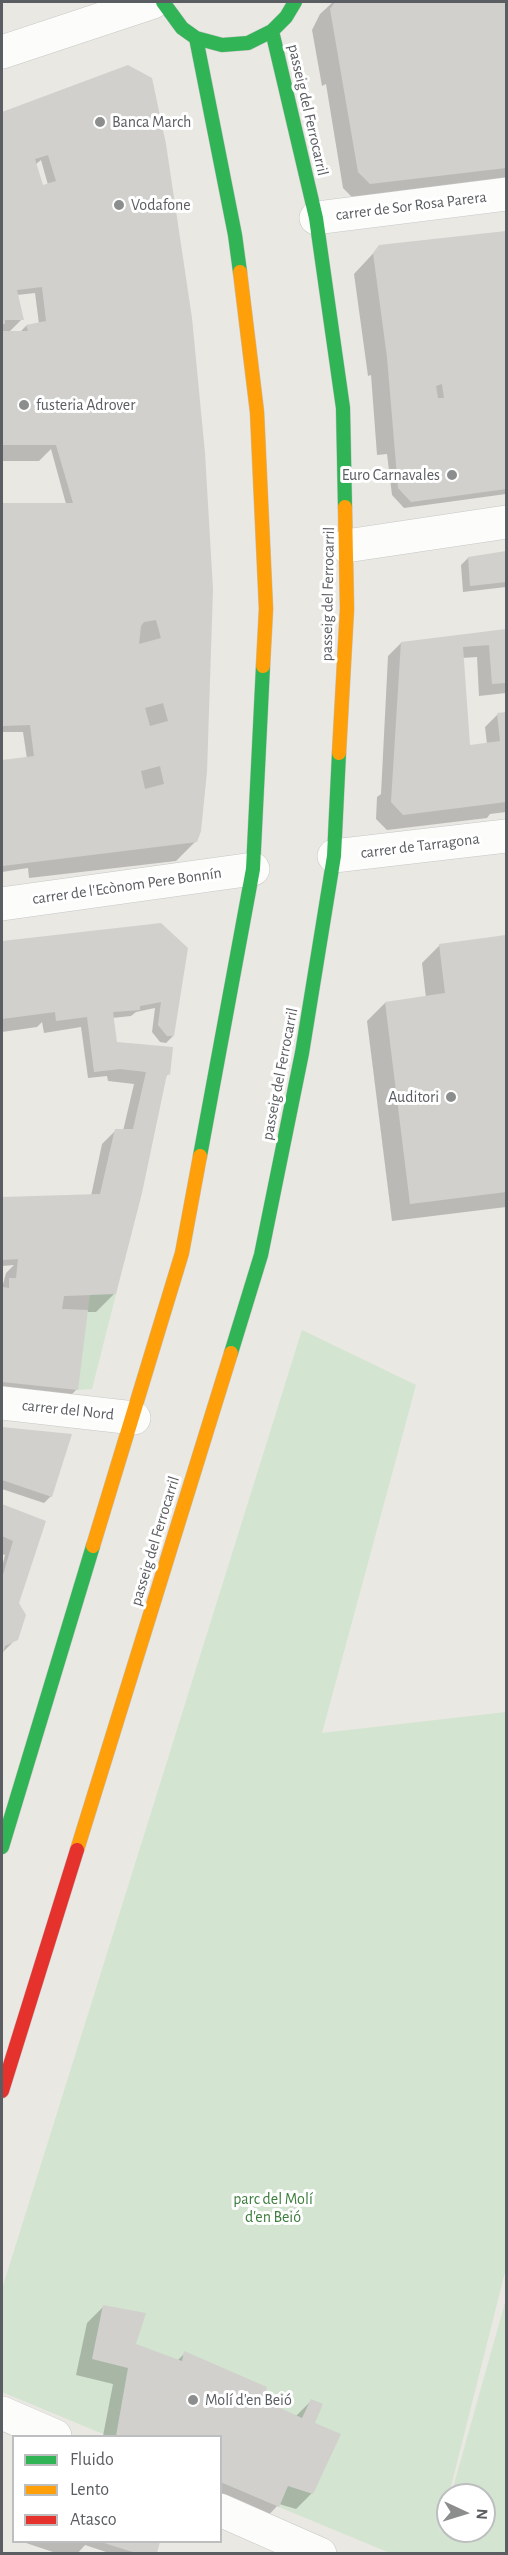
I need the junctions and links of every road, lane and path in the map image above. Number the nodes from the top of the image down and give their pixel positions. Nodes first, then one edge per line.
1 (153, 2) edge
2 (163, 2) edge
3 (295, 2) edge
4 (272, 32) junction
5 (196, 38) junction
6 (2, 52) edge
7 (507, 194) edge
8 (316, 218) junction
9 (507, 522) edge
10 (346, 546) junction
11 (507, 836) edge
12 (334, 856) junction
13 (254, 869) junction
14 (2, 904) edge
15 (2, 1403) edge
16 (134, 1418) junction
17 (2, 1847) edge
18 (2, 2091) edge
19 (2, 2413) edge
20 (53, 2435) edge
21 (222, 2511) edge
22 (320, 2553) edge

1 - 6 street
2 - 5 main road
3 - 4 main road
4 - 5 main road
4 - 8 main road, passeig del Ferrocarril
5 - 13 main road
7 - 8 street, carrer de Sor Rosa Parera
8 - 10 main road, passeig del Ferrocarril
9 - 10 street
10 - 12 main road, passeig del Ferrocarril
11 - 12 street, carrer de Tarragona
12 - 18 main road, passeig del Ferrocarril
13 - 14 street, carrer de l'Ecònom Pere Bonnín
13 - 16 main road
15 - 16 street, carrer del Nord
16 - 17 main road
19 - 20 street
21 - 22 street

